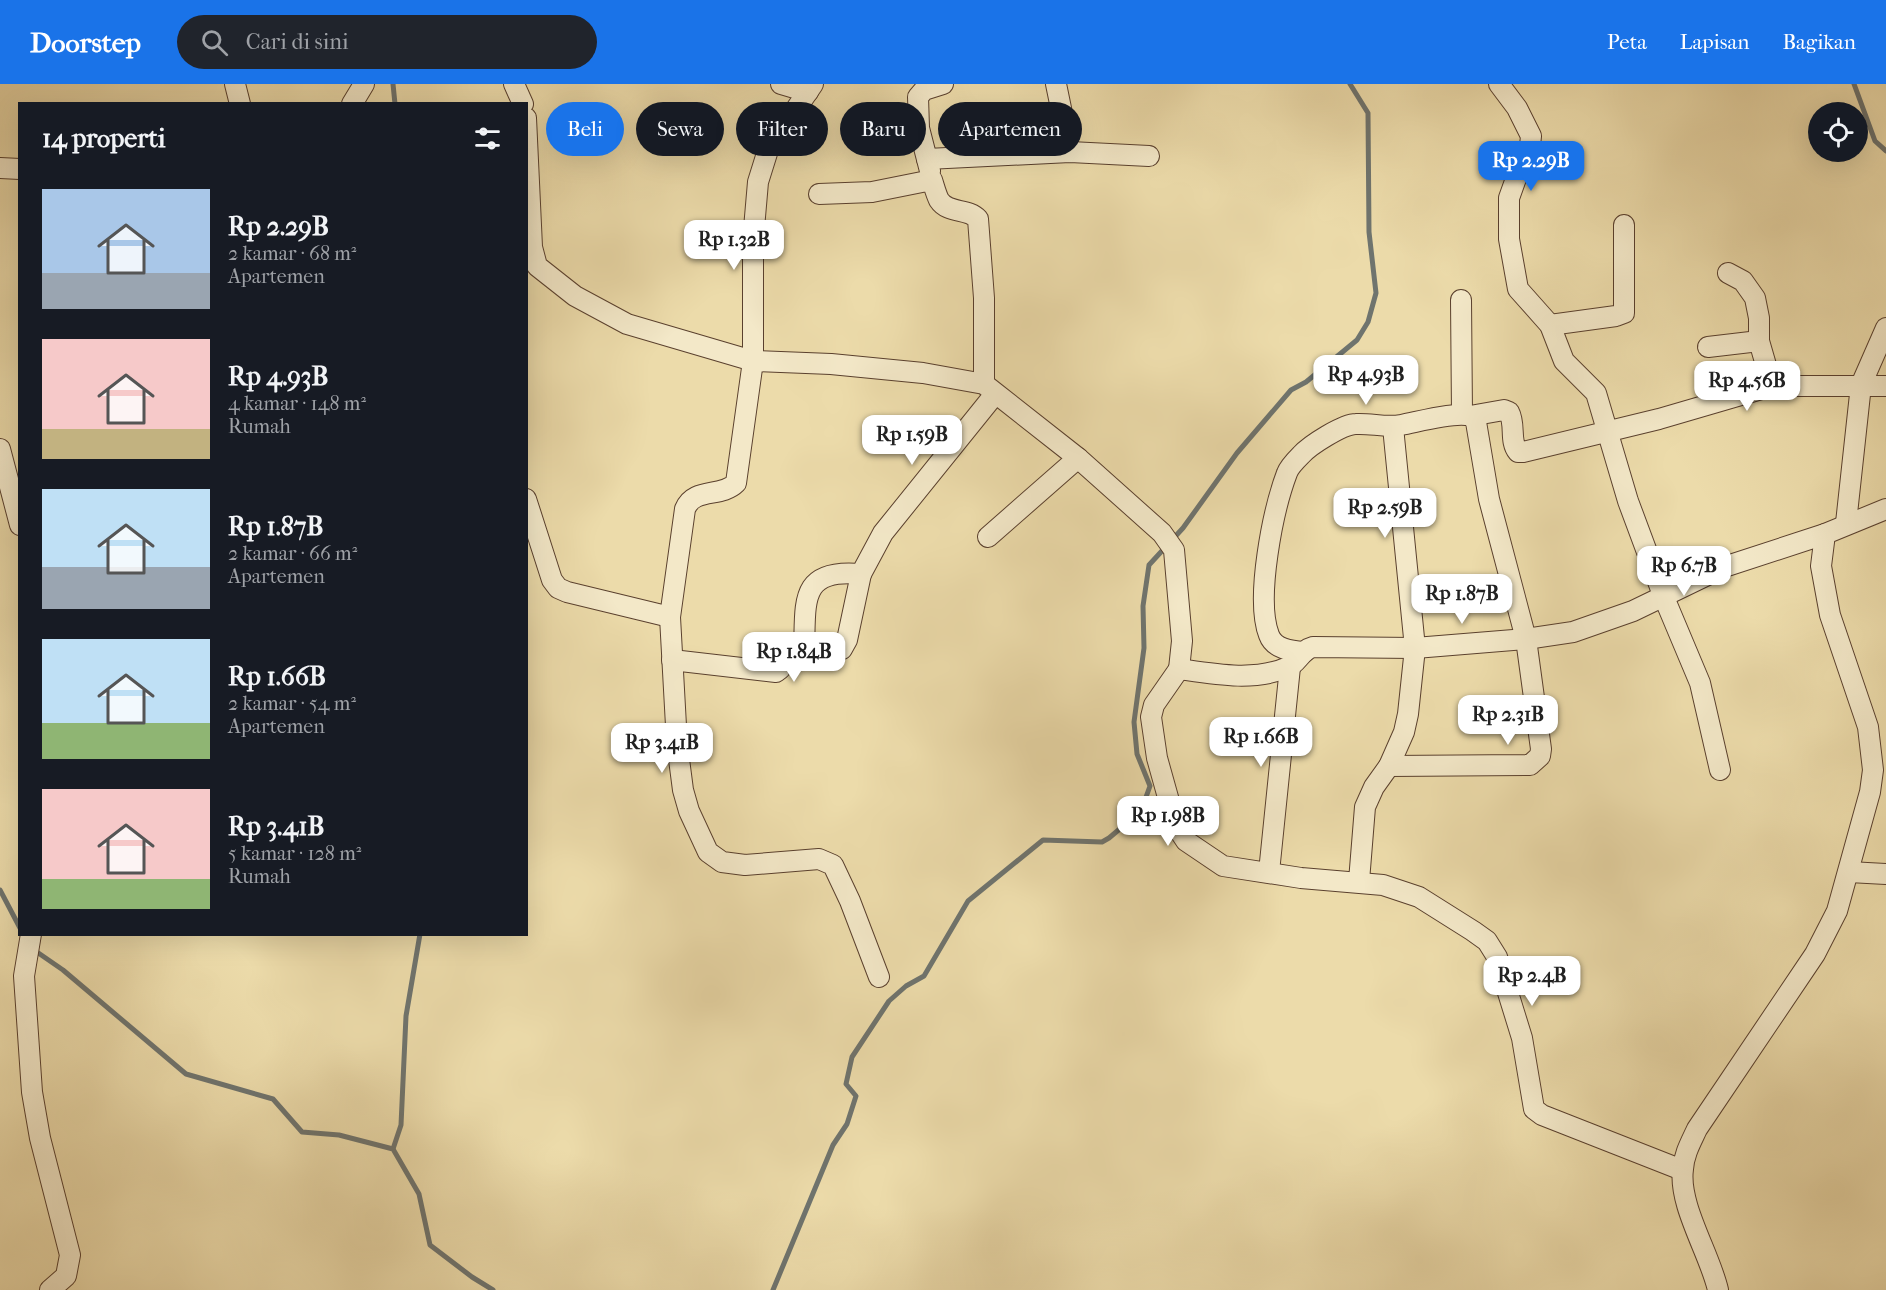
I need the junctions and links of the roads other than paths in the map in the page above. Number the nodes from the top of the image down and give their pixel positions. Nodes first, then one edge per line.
1 (235, 84) edge
2 (364, 84) edge
3 (514, 84) edge
4 (781, 84) edge
5 (943, 84) edge
6 (1056, 84) edge
7 (1499, 84) edge
8 (811, 88) edge
9 (240, 102) edge
10 (353, 102) edge
11 (522, 102) edge
12 (1060, 102) edge
13 (1082, 153) edge
14 (988, 156) edge
15 (1149, 156) dead end
16 (927, 159) junction
17 (528, 161) edge
18 (0, 168) edge
19 (18, 169) edge
20 (932, 180) junction
21 (819, 194) dead end
22 (1624, 225) dead end
23 (1728, 273) dead end
24 (1461, 300) dead end
25 (1550, 325) junction
26 (1886, 329) edge
27 (1759, 341) junction
28 (1708, 347) dead end
29 (753, 361) junction
30 (1861, 385) junction
31 (1772, 386) junction
32 (1886, 386) edge
33 (989, 389) junction
34 (1466, 415) junction
35 (1393, 427) junction
36 (1607, 432) junction
37 (0, 448) edge
38 (1078, 458) junction
39 (528, 505) edge
40 (1886, 509) edge
41 (18, 517) edge
42 (1846, 524) junction
43 (1825, 534) junction
44 (988, 537) dead end
45 (861, 574) junction
46 (1663, 595) junction
47 (670, 617) junction
48 (1526, 639) junction
49 (1415, 648) junction
50 (804, 651) junction
51 (1304, 652) junction
52 (672, 660) junction
53 (1290, 667) junction
54 (1179, 669) junction
55 (1389, 766) junction
56 (1720, 770) dead end
57 (1269, 872) junction
58 (1849, 872) junction
59 (1886, 874) edge
60 (1359, 881) junction
61 (31, 936) edge
62 (879, 977) dead end
63 (1682, 1170) junction
64 (51, 1290) edge
65 (1718, 1290) edge

1 - 9 street
2 - 10 street
3 - 11 street
4 - 8 street
5 - 16 street
6 - 12 street
7 - 25 street
8 - 29 street
13 - 15 street
14 - 16 street
16 - 20 street
17 - 29 street
18 - 19 street
20 - 21 street
20 - 33 street
22 - 25 street
23 - 27 street
24 - 34 street
25 - 36 street
26 - 30 street
27 - 28 street
27 - 31 street
29 - 33 street
29 - 47 street
30 - 31 street
30 - 32 street
30 - 42 street
31 - 36 street
33 - 38 street
33 - 45 street
34 - 35 street
34 - 36 street
34 - 48 street
35 - 49 street
35 - 51 street
36 - 46 street
37 - 41 street
38 - 44 street
38 - 54 street
39 - 47 street
40 - 42 street
42 - 43 street
43 - 46 street
43 - 58 street
45 - 50 street
45 - 50 street
46 - 48 street
46 - 56 street
47 - 52 street
48 - 49 street
48 - 55 street
49 - 51 street
49 - 55 street
50 - 52 street
51 - 53 street
52 - 62 street
53 - 54 street
53 - 57 street
54 - 57 street
55 - 60 street
57 - 60 street
58 - 59 street
58 - 63 street
60 - 63 street
61 - 64 street
63 - 65 street

